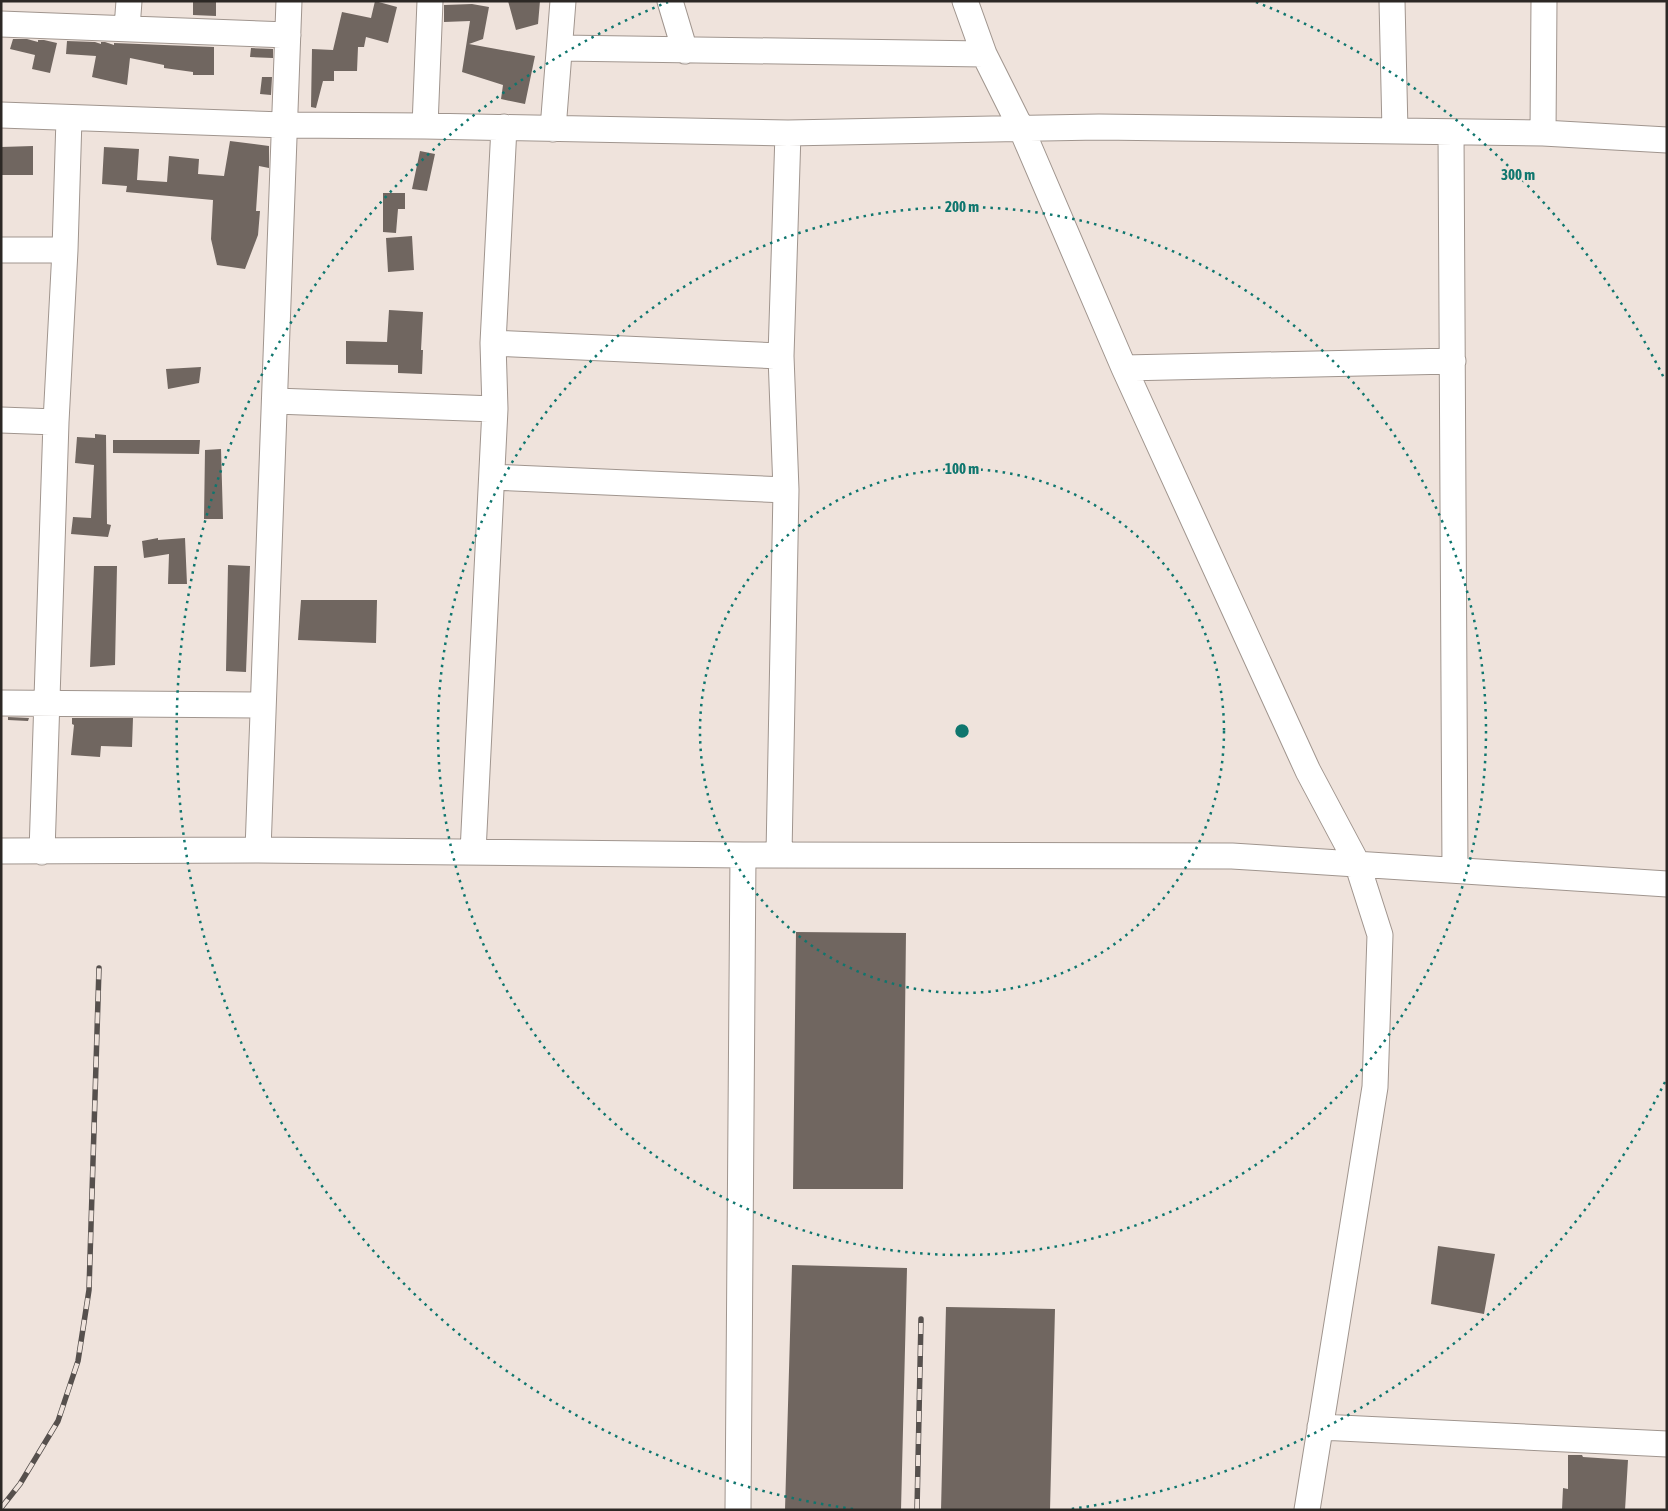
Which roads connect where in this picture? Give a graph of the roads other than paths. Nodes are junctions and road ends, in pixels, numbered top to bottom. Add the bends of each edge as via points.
1 (129, 1) edge
2 (289, 1) edge
3 (430, 1) edge
4 (563, 1) edge
5 (670, 1) edge
6 (965, 1) edge
7 (1392, 1) edge
8 (1544, 1) edge
9 (1, 24) edge
10 (127, 28) junction
11 (288, 35) junction
12 (561, 48) junction
13 (685, 51) junction
14 (984, 54) junction
15 (1, 115) edge
16 (69, 118) junction
17 (284, 125) junction
18 (425, 126) junction
19 (504, 127) junction
20 (553, 128) junction
21 (1021, 128) junction
22 (1395, 131) junction
23 (1451, 132) junction
24 (788, 133) junction
25 (1543, 133) junction
26 (1667, 140) edge
27 (1, 250) edge
28 (65, 250) junction
29 (493, 343) junction
30 (781, 356) junction
31 (1452, 361) junction
32 (1124, 368) junction
33 (275, 401) junction
34 (495, 410) junction
35 (1, 420) edge
36 (56, 422) junction
37 (492, 477) junction
38 (786, 490) junction
39 (1, 703) edge
40 (47, 704) junction
41 (263, 705) junction
42 (258, 850) junction
43 (1, 851) edge
44 (42, 852) junction
45 (473, 852) junction
46 (779, 854) junction
47 (743, 855) junction
48 (1357, 863) junction
49 (1455, 870) junction
50 (1667, 884) edge
51 (1320, 1427) junction
52 (1667, 1444) edge
53 (738, 1510) edge
54 (1307, 1510) edge

1 - 10 street
2 - 11 street
3 - 18 street
4 - 12 street
5 - 13 street
6 - 14 street
7 - 22 street
8 - 25 street
9 - 10 street
10 - 11 street
11 - 17 street
12 - 13 street
12 - 20 street
13 - 14 street
14 - 21 street
15 - 16 street
16 - 17 street
16 - 28 street
17 - 18 street
17 - 33 street
18 - 19 street
19 - 20 street
19 - 29 street
20 - 24 street
21 - 22 street
21 - 24 street
21 - 32 street
22 - 23 street
23 - 25 street
23 - 31 street
24 - 30 street
25 - 26 street
27 - 28 street
28 - 36 street
29 - 30 street
29 - 34 street
30 - 38 street
31 - 32 street
31 - 49 street
32 - 48 street via 1308,771
33 - 34 street
33 - 41 street
34 - 37 street
35 - 36 street
36 - 40 street
37 - 38 street
37 - 45 street
38 - 46 street
39 - 40 street
40 - 41 street
40 - 44 street
41 - 42 street
42 - 44 street
42 - 45 street
43 - 44 street
45 - 47 street
46 - 47 street
46 - 48 street via 1232,856
47 - 53 street
48 - 49 street
48 - 51 street via 1380,935 1375,1087
49 - 50 street
51 - 52 street
51 - 54 street

